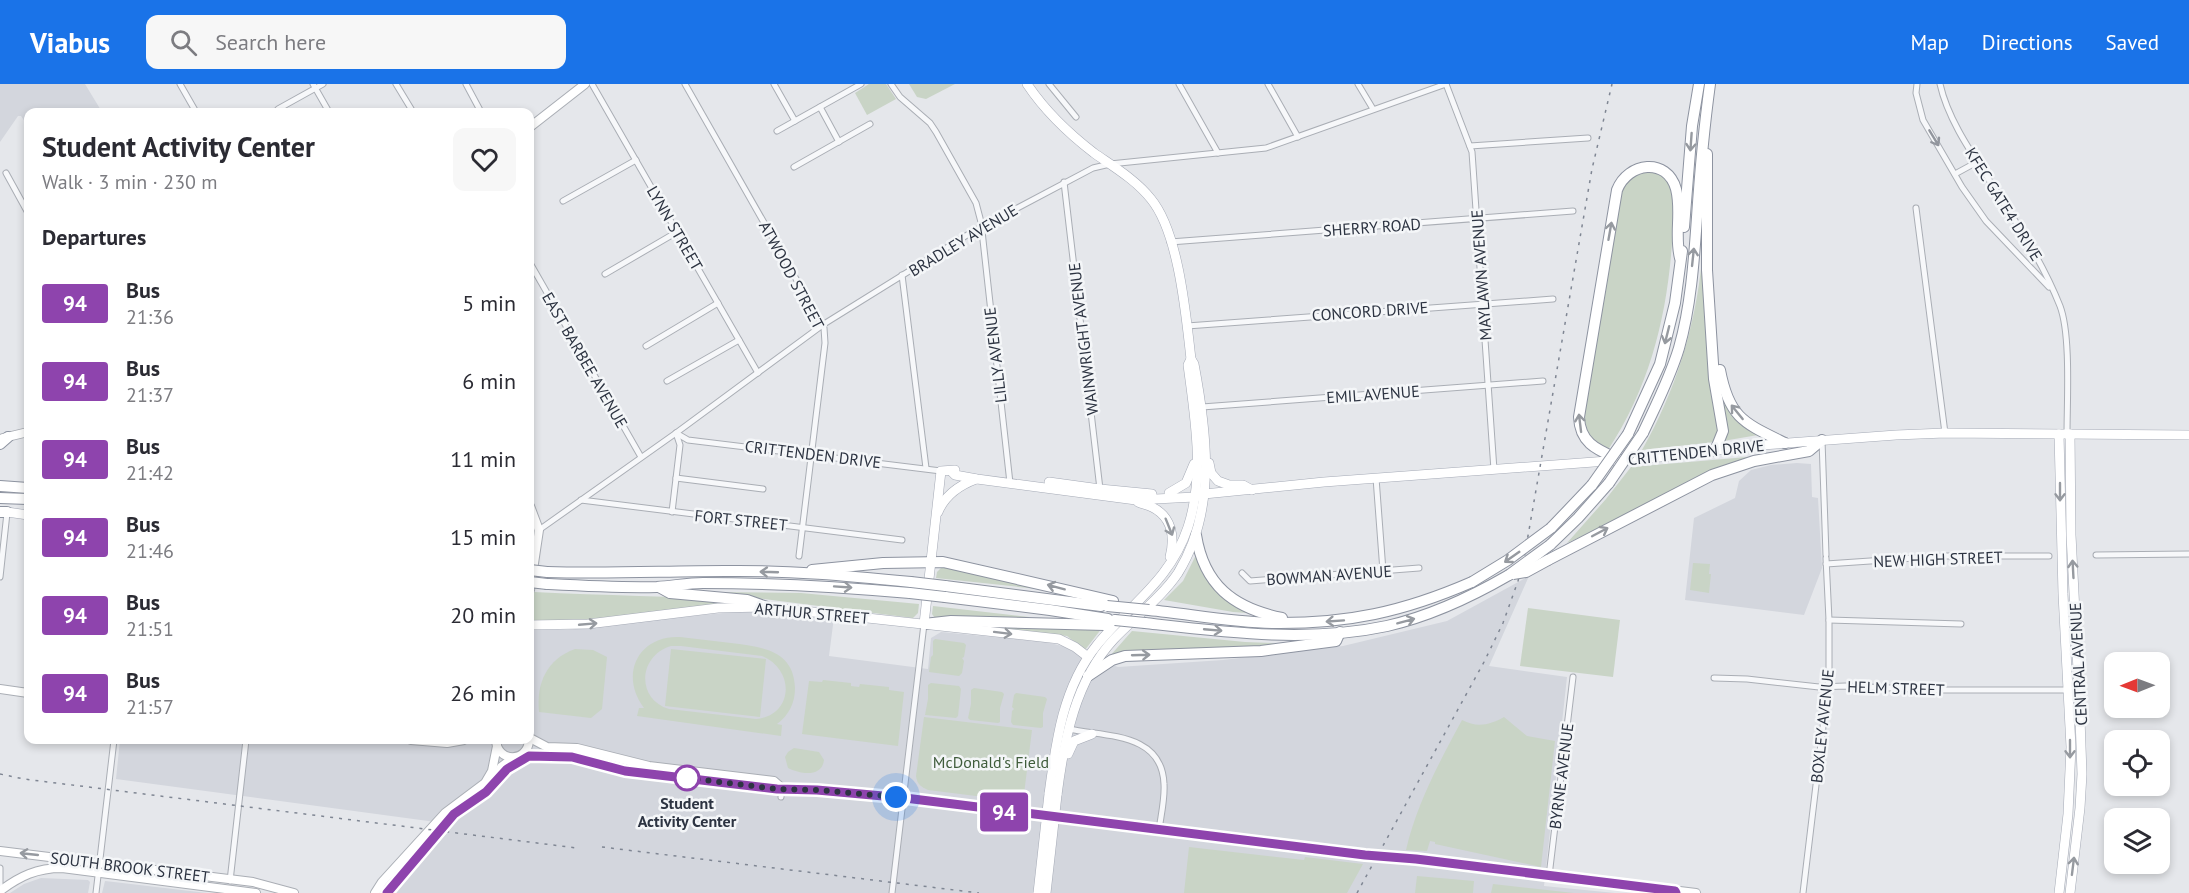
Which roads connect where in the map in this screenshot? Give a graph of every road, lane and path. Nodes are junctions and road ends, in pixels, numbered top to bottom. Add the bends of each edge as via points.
1 (180, 84) edge
2 (323, 84) edge
3 (396, 84) edge
4 (466, 84) edge
5 (585, 84) edge
6 (592, 84) edge
7 (685, 84) edge
8 (782, 84) edge
9 (861, 84) edge
10 (891, 84) edge
11 (1027, 84) edge
12 (1049, 84) edge
13 (1179, 84) edge
14 (1268, 84) edge
15 (1358, 84) edge
16 (1446, 84) edge
17 (1699, 84) edge
18 (1710, 84) edge
19 (1917, 84) edge
20 (1940, 84) edge
21 (775, 86) edge
22 (315, 87) edge
23 (820, 107) junction
24 (194, 108) edge
25 (280, 108) edge
26 (327, 108) edge
27 (410, 108) edge
28 (479, 108) edge
29 (1373, 110) junction
30 (1076, 117) dead end
31 (795, 121) junction
32 (534, 124) edge
33 (870, 124) dead end
34 (1704, 124) junction
35 (777, 130) dead end
36 (1298, 137) junction
37 (1588, 138) dead end
38 (839, 142) junction
39 (1470, 146) junction
40 (1218, 153) junction
41 (636, 160) junction
42 (1977, 162) junction
43 (1110, 164) junction
44 (794, 167) dead end
45 (6, 173) dead end
46 (1955, 174) junction
47 (1064, 182) junction
48 (563, 201) dead end
49 (24, 206) edge
50 (1916, 208) dead end
51 (1573, 211) dead end
52 (1477, 219) junction
53 (981, 227) junction
54 (677, 232) junction
55 (1170, 242) junction
56 (1680, 258) junction
57 (534, 270) edge
58 (605, 274) dead end
59 (903, 275) junction
60 (2050, 288) junction
61 (1553, 299) dead end
62 (1483, 302) junction
63 (718, 303) junction
64 (823, 326) junction
65 (1187, 326) junction
66 (1711, 326) junction
67 (739, 340) junction
68 (646, 346) dead end
69 (1191, 359) junction
70 (758, 373) junction
71 (667, 381) dead end
72 (1543, 381) dead end
73 (1489, 386) junction
74 (1202, 407) junction
75 (24, 433) edge
76 (676, 433) junction
77 (1945, 433) junction
78 (2065, 434) junction
79 (2189, 435) edge
80 (3, 440) edge
81 (1822, 440) junction
82 (1785, 443) junction
83 (1714, 451) junction
84 (812, 454) junction
85 (1201, 455) junction
86 (641, 457) junction
87 (1620, 460) junction
88 (926, 468) junction
89 (1494, 470) junction
90 (942, 471) junction
91 (952, 472) junction
92 (676, 478) junction
93 (1376, 478) junction
94 (977, 479) junction
95 (1009, 480) junction
96 (0, 486) edge
97 (24, 488) edge
98 (763, 489) dead end
99 (1252, 490) junction
100 (1100, 493) junction
101 (1169, 493) junction
102 (1198, 494) junction
103 (0, 498) edge
104 (24, 499) edge
105 (581, 500) junction
106 (1136, 500) junction
107 (4, 512) edge
108 (672, 512) junction
109 (24, 514) edge
110 (937, 514) junction
111 (534, 518) edge
112 (803, 527) junction
113 (538, 530) junction
114 (1196, 535) junction
115 (902, 540) dead end
116 (2189, 554) edge
117 (2096, 555) dead end
118 (800, 556) dead end
119 (2049, 556) dead end
120 (1826, 559) junction
121 (534, 560) edge
122 (932, 561) junction
123 (1419, 568) dead end
124 (1167, 569) junction
125 (534, 570) edge
126 (1383, 571) junction
127 (798, 573) junction
128 (1242, 573) dead end
129 (1509, 575) junction
130 (0, 577) edge
131 (534, 582) edge
132 (658, 587) junction
133 (911, 588) junction
134 (945, 592) junction
135 (1110, 604) junction
136 (767, 607) junction
137 (1829, 620) junction
138 (1092, 621) junction
139 (1309, 622) junction
140 (924, 624) junction
141 (1961, 624) dead end
142 (534, 625) edge
143 (1341, 632) junction
144 (1088, 657) junction
145 (1085, 673) junction
146 (1573, 677) dead end
147 (1714, 678) dead end
148 (1827, 687) junction
149 (0, 689) edge
150 (2079, 690) junction
151 (2069, 691) junction
152 (24, 692) edge
153 (1069, 729) junction
154 (1092, 734) junction
155 (534, 741) edge
156 (114, 744) edge
157 (246, 744) edge
158 (497, 744) edge
159 (497, 744) edge
160 (528, 744) edge
161 (521, 756) junction
162 (1059, 778) junction
163 (490, 787) junction
164 (781, 793) junction
165 (1053, 795) junction
166 (905, 798) junction
167 (1047, 817) junction
168 (1159, 830) junction
169 (0, 851) edge
170 (99, 863) junction
171 (0, 868) edge
172 (98, 873) junction
173 (1549, 876) junction
174 (230, 879) junction
175 (0, 886) edge
176 (229, 889) junction
177 (0, 891) edge
178 (96, 893) edge
179 (256, 893) edge
180 (294, 893) edge
181 (375, 893) edge
182 (387, 893) edge
183 (892, 893) edge
184 (1038, 893) edge
185 (1046, 893) edge
186 (1696, 893) edge
187 (1803, 893) edge
188 (2059, 893) edge
189 (2070, 893) edge

1 - 24 street
2 - 22 street
3 - 27 street
4 - 28 street
5 - 32 street
6 - 41 street, LYNN STREET
7 - 64 street, ATWOOD STREET
8 - 21 street
9 - 23 street
10 - 53 street, LILLY AVENUE via 936,132 976,203
11 - 43 main road via 1063,127
12 - 30 street
13 - 40 street
14 - 36 street
15 - 29 street
16 - 29 street, BRADLEY AVENUE
16 - 39 street, MAYLAWN AVENUE
17 -> 56 highway
18 - 34 highway
19 -> 46 street via 1923,120
20 - 42 street, KFEC GATE4 DRIVE
21 - 31 street
22 - 25 street
22 - 26 street
23 - 31 street
23 - 38 street
29 - 36 street, BRADLEY AVENUE
31 - 35 street
33 - 38 street
34 - 66 highway
129 -> 34 highway, bridge via 1550,545 1609,483 1643,433 1663,391 1688,306
36 - 40 street, BRADLEY AVENUE via 1266,148
37 - 39 street
38 - 44 street
39 - 52 street, MAYLAWN AVENUE
40 - 43 street, BRADLEY AVENUE
41 - 48 street
41 - 54 street, LYNN STREET
42 - 46 street
42 - 60 street, KFEC GATE4 DRIVE via 2039,260
43 - 47 street, BRADLEY AVENUE
43 - 55 main road via 1152,200
45 - 49 street
46 - 60 street via 1986,221
47 - 53 street, BRADLEY AVENUE
47 - 100 street, WAINWRIGHT AVENUE
50 - 77 street
51 - 52 street, SHERRY ROAD
52 - 55 street, SHERRY ROAD
52 - 62 street, MAYLAWN AVENUE
53 - 59 street, BRADLEY AVENUE
53 - 95 street, LILLY AVENUE
54 - 58 street
54 - 63 street, LYNN STREET
55 - 65 main road
87 -> 56 highway via 1591,446 1581,433 1579,417 1617,190 1634,170 1659,169 1673,182 1678,197
56 -> 139 highway, bridge via 1675,303 1660,364 1628,434 1592,485 1551,528 1472,582 1438,597 1379,615
57 - 86 street, EAST BARBEE AVENUE
59 - 64 street, BRADLEY AVENUE
59 - 88 street
60 - 78 street, KFEC GATE4 DRIVE via 2063,318
61 - 62 street, CONCORD DRIVE
62 - 65 street, CONCORD DRIVE
62 - 73 street, MAYLAWN AVENUE
63 - 67 street, LYNN STREET
63 - 68 street
64 - 70 street, BRADLEY AVENUE
64 - 84 street, ATWOOD STREET via 825,343
65 - 69 main road
82 -> 66 highway via 1748,424 1733,409 1724,390
66 - 83 highway via 1714,379 1723,431
67 - 70 street, LYNN STREET
67 - 71 street
69 - 74 main road
69 - 85 main road via 1188,365
70 - 76 street, BRADLEY AVENUE
72 - 73 street, EMIL AVENUE
73 - 74 street, EMIL AVENUE
73 - 89 street, MAYLAWN AVENUE
74 - 85 main road
75 - 80 street
76 - 84 street, CRITTENDEN DRIVE via 688,440
76 - 86 street, BRADLEY AVENUE
76 - 92 street via 680,445
77 - 78 main road, CRITTENDEN DRIVE
77 - 81 main road, CRITTENDEN DRIVE
78 - 79 main road, CRITTENDEN DRIVE
150 -> 78 main road, CENTRAL AVENUE
78 -> 151 main road, CENTRAL AVENUE via 2063,594
81 - 82 main road, CRITTENDEN DRIVE
81 - 120 street, BOXLEY AVENUE
129 -> 81 highway, bridge via 1526,572 1712,475 1754,460 1809,451
82 - 83 main road, CRITTENDEN DRIVE
83 - 87 main road, CRITTENDEN DRIVE
84 - 88 street, CRITTENDEN DRIVE
84 - 112 street, ATWOOD STREET
85 - 99 main road via 1218,481
85 - 101 main road via 1187,481
85 - 102 main road
86 - 105 street, BRADLEY AVENUE
87 - 89 main road, CRITTENDEN DRIVE
88 - 90 street, CRITTENDEN DRIVE
89 - 93 main road, CRITTENDEN DRIVE
90 - 91 main road, CRITTENDEN DRIVE
90 - 110 main road
91 - 94 main road, CRITTENDEN DRIVE
91 - 95 main road, CRITTENDEN DRIVE
92 - 98 street
92 - 108 street
93 - 99 main road, CRITTENDEN DRIVE
93 - 126 street
94 - 95 main road, CRITTENDEN DRIVE
94 - 110 main road via 956,489
95 - 100 main road, CRITTENDEN DRIVE
96 - 97 highway
99 - 102 main road, CRITTENDEN DRIVE
100 - 101 main road, CRITTENDEN DRIVE
100 - 106 main road, CRITTENDEN DRIVE
101 - 102 main road, CRITTENDEN DRIVE
102 - 106 main road, CRITTENDEN DRIVE
102 - 114 main road via 1203,509
102 - 124 main road via 1187,530
103 - 104 highway
105 - 108 street, FORT STREET
105 - 113 street, BRADLEY AVENUE
106 -> 124 main road via 1161,513 1169,524 1173,545
107 - 109 main road
107 - 130 street
108 - 112 street, FORT STREET
110 - 122 main road
111 - 113 street
112 - 115 street, FORT STREET
112 - 118 street, ATWOOD STREET
113 - 121 street
114 - 139 highway via 1204,568 1226,594 1260,613
114 - 145 main road via 1176,576
116 - 117 street
119 - 120 street, NEW HIGH STREET
120 - 137 street, BOXLEY AVENUE
122 - 127 highway
135 -> 122 highway via 1051,585
122 - 140 main road
123 - 126 street, BOWMAN AVENUE
124 - 144 main road
127 -> 125 highway, bridge
126 - 128 street, BOWMAN AVENUE via 1250,581
127 - 133 highway
143 -> 129 highway via 1412,619 1468,598
131 - 132 highway, bridge
132 -> 133 highway via 747,583
132 - 136 highway via 670,593 747,600
133 - 134 highway, bridge
134 - 135 highway
134 - 138 highway
135 - 139 highway, bridge via 1253,622
136 - 140 main road, ARTHUR STREET
142 -> 136 main road, ARTHUR STREET via 588,624 718,608
137 - 141 street
137 - 148 street, BOXLEY AVENUE
138 - 140 highway
138 -> 143 highway, bridge via 1104,625 1115,620 1266,634
140 -> 144 main road, ARTHUR STREET via 1059,639
140 - 166 street
145 -> 143 highway via 1125,657 1297,647 1336,641
144 - 145 main road
145 - 153 main road
145 - 165 main road via 1065,705 1055,750
146 - 173 street, BYRNE AVENUE
147 - 148 street, HELM STREET
148 - 151 street, HELM STREET
148 - 187 street, BOXLEY AVENUE
149 - 152 street
150 - 151 street, HELM STREET
189 -> 150 main road, CENTRAL AVENUE via 2082,774
151 -> 188 main road, CENTRAL AVENUE via 2070,780
153 - 154 street
153 - 162 main road
154 - 162 main road via 1072,743
154 - 168 street via 1133,740 1155,758 1164,785
155 - 164 street via 649,766 774,781
156 - 170 street
157 - 174 street
158 - 161 street via 502,754
159 - 181 street via 492,771 485,783 446,813
160 - 161 street
161 - 163 street
161 - 163 street via 501,767
161 - 164 street via 572,757 625,771 777,789
162 - 165 main road
163 - 182 street via 449,819
164 - 166 street
165 - 184 main road, bridge
165 - 185 main road, bridge
166 - 167 street
166 - 183 street
167 - 168 street
167 - 184 street
168 - 173 street
170 -> 169 street, SOUTH BROOK STREET
170 - 172 street
170 - 174 street, SOUTH BROOK STREET
171 - 175 street
172 - 176 street, SOUTH BROOK STREET
172 - 177 street, SOUTH BROOK STREET via 44,869 22,876
172 - 178 street
173 - 186 street
174 - 176 street
174 - 180 street, SOUTH BROOK STREET
176 - 179 street, SOUTH BROOK STREET

